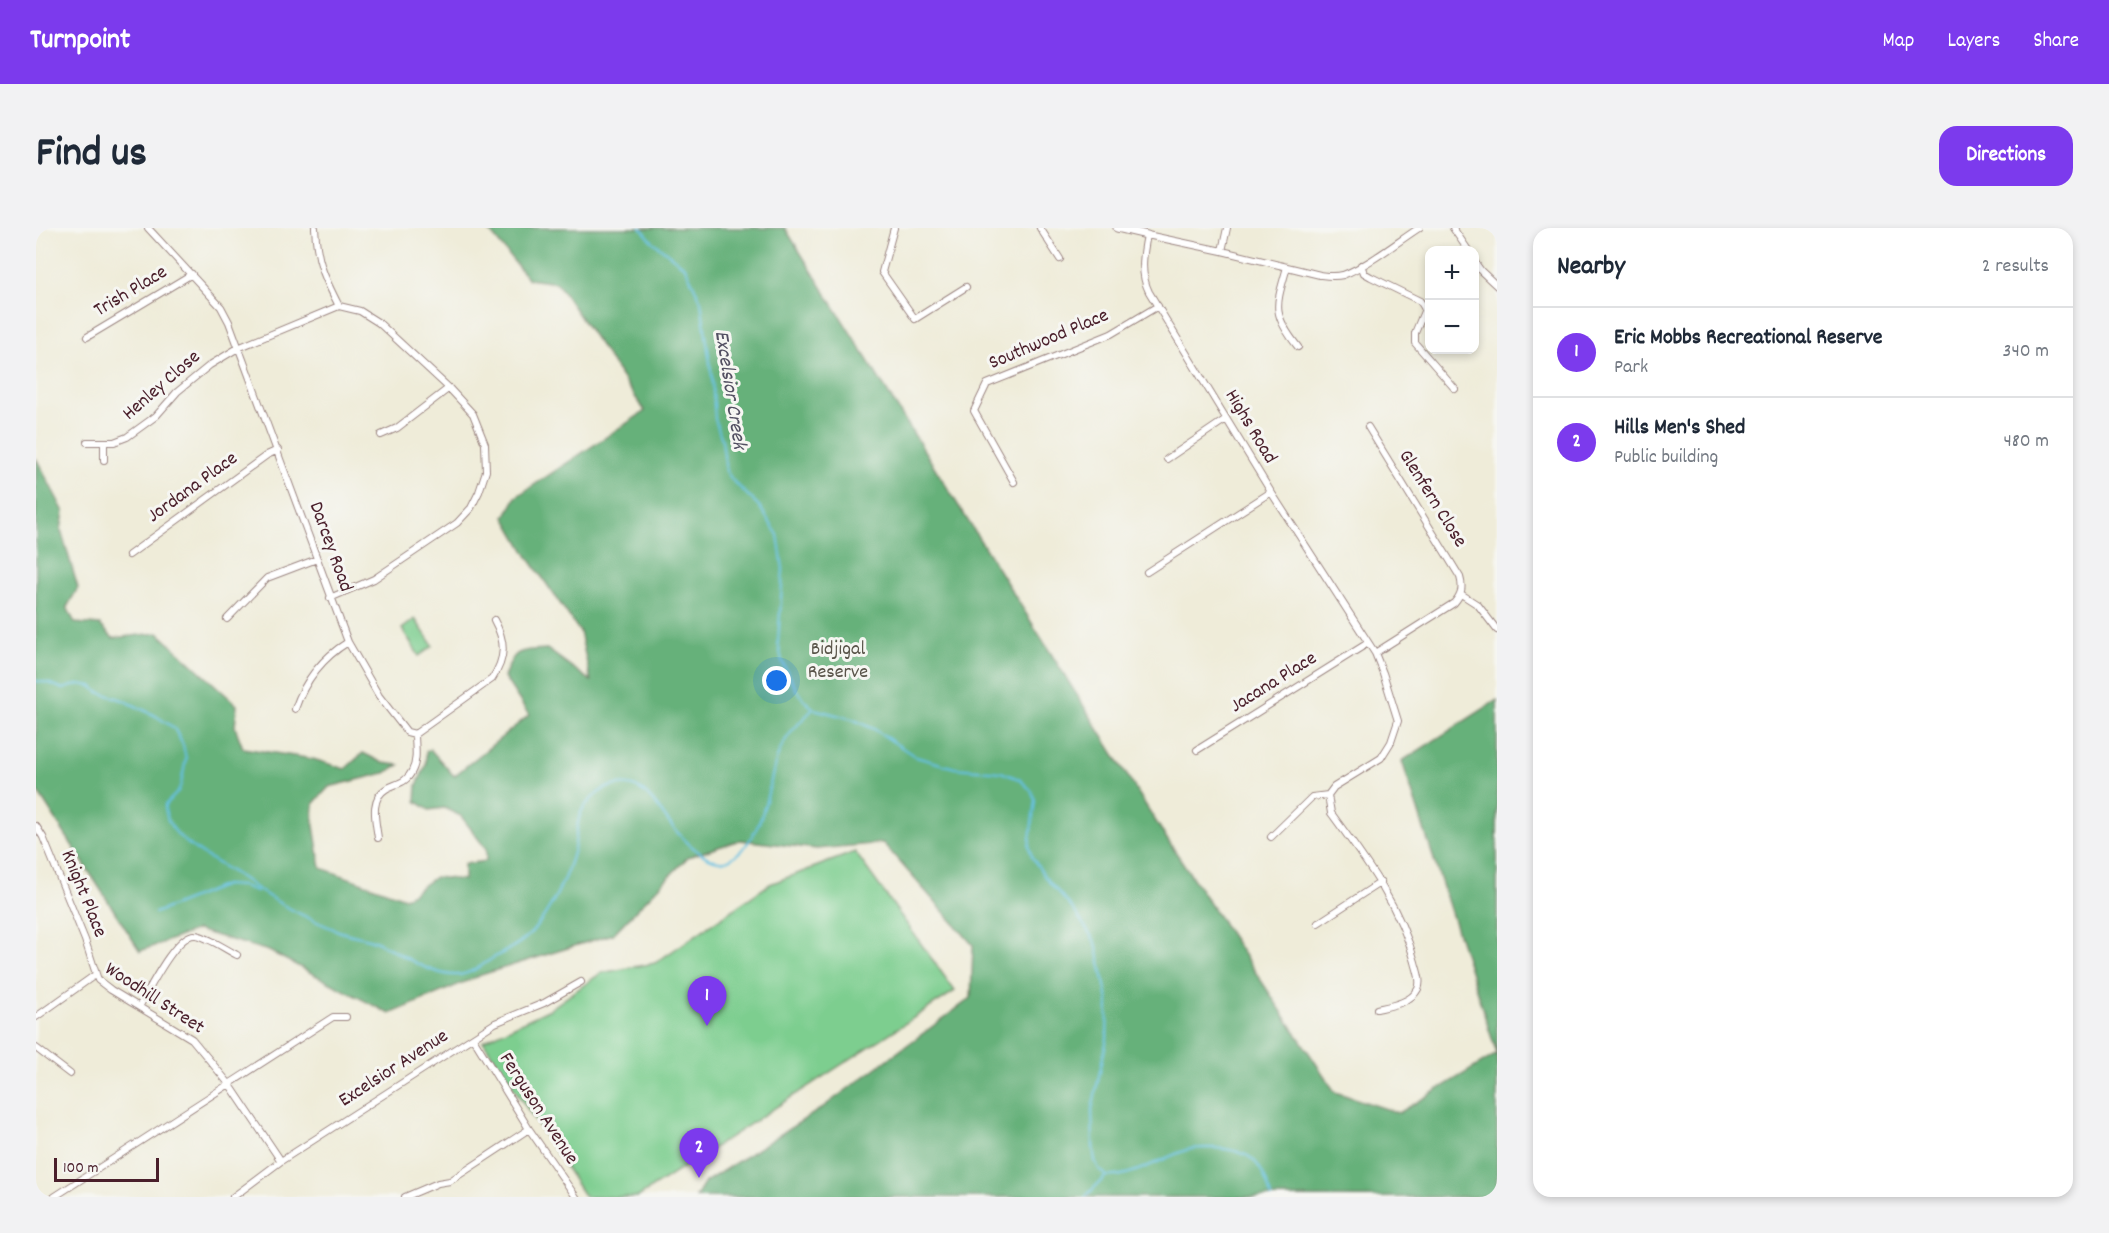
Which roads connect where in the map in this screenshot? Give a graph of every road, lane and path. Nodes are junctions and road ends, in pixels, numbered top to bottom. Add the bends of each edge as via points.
1 (148, 228) edge
2 (315, 228) edge
3 (894, 228) edge
4 (1040, 228) edge
5 (1117, 228) edge
6 (1227, 228) edge
7 (1419, 228) edge
8 (1453, 228) edge
9 (1147, 235) junction
10 (1465, 246) edge
11 (1222, 251) junction
12 (1060, 259) dead end
13 (1361, 266) junction
14 (1287, 267) junction
15 (1479, 268) edge
16 (192, 274) junction
17 (1497, 286) edge
18 (966, 287) dead end
19 (339, 306) junction
20 (1158, 306) junction
21 (87, 337) dead end
22 (1298, 347) dead end
23 (238, 348) junction
24 (449, 388) junction
25 (1455, 389) dead end
26 (1226, 418) junction
27 (1368, 427) dead end
28 (381, 435) dead end
29 (87, 442) dead end
30 (104, 442) junction
31 (278, 450) junction
32 (1167, 459) dead end
33 (104, 460) dead end
34 (1014, 482) dead end
35 (1270, 492) junction
36 (129, 555) dead end
37 (316, 559) junction
38 (1147, 572) dead end
39 (1461, 594) junction
40 (330, 598) junction
41 (227, 619) dead end
42 (494, 620) dead end
43 (1497, 630) edge
44 (348, 642) junction
45 (1368, 643) junction
46 (1375, 653) junction
47 (295, 709) dead end
48 (415, 734) junction
49 (1197, 750) dead end
50 (1328, 795) junction
51 (36, 826) edge
52 (378, 837) dead end
53 (1271, 837) dead end
54 (1381, 882) junction
55 (1318, 923) dead end
56 (237, 955) dead end
57 (94, 975) junction
58 (580, 982) dead end
59 (139, 1007) junction
60 (1377, 1009) dead end
61 (36, 1017) edge
62 (346, 1017) dead end
63 (473, 1038) junction
64 (36, 1048) edge
65 (70, 1074) dead end
66 (230, 1085) junction
67 (529, 1129) junction
68 (281, 1161) junction
69 (54, 1197) edge
70 (233, 1197) edge
71 (405, 1197) edge
72 (576, 1197) edge

1 - 16 street, Darcey Road
2 - 19 street via 317,254
3 - 18 street via 882,272 915,319
4 - 12 street
5 - 9 street
6 - 11 street
7 - 13 street
8 - 10 street
9 - 11 street
9 - 20 street, Highs Road via 1143,275
11 - 14 street
13 - 14 street via 1335,276
13 - 25 street via 1371,278 1423,304 1415,343
14 - 22 street via 1278,315
15 - 17 street
16 - 21 street, Trish Place
16 - 23 street, Darcey Road via 221,307
19 - 23 street, Henley Close
19 - 24 street via 380,323
20 - 26 street, Highs Road
20 - 34 street, Southwood Place via 1111,334 987,384 974,411
23 - 30 street, Henley Close via 210,365 132,434 119,441
23 - 31 street, Darcey Road
24 - 28 street via 397,428
24 - 40 street via 473,414 485,444 486,471 471,508 457,523 374,579
26 - 32 street
26 - 35 street, Highs Road
27 - 39 street, Glenfern Close via 1460,577
29 - 30 street, Henley Close
30 - 33 street
31 - 36 street, Jordana Place
31 - 37 street, Darcey Road
35 - 38 street
35 - 45 street, Highs Road
37 - 40 street, Darcey Road
37 - 41 street via 267,578
39 - 43 street via 1478,605
39 - 46 street via 1454,603
40 - 44 street, Darcey Road
42 - 48 street via 504,649 492,679
44 - 47 street via 331,653 312,674
44 - 48 street, Darcey Road via 402,728
45 - 46 street, Highs Road
45 - 49 street, Jacana Place
46 - 50 street, Highs Road via 1398,721 1381,758 1334,787
48 - 52 street via 412,771 405,781 386,789 375,806
50 - 53 street, Highs Road via 1312,797
50 - 54 street via 1331,813
51 - 57 street, Knight Place via 85,940
54 - 55 street
54 - 60 street via 1405,932 1420,980 1418,989 1407,1000
56 - 59 street via 195,935 187,937 173,951
57 - 59 street, Woodhill Street via 102,985
57 - 61 street, Woodhill Street
58 - 63 street, Excelsior Avenue via 544,1003 495,1023
59 - 66 street, Woodhill Street via 192,1039
62 - 66 street via 333,1017
63 - 67 street, Ferguson Avenue
63 - 68 street, Excelsior Avenue
64 - 65 street
66 - 68 street, Woodhill Street
66 - 69 street
67 - 71 street via 450,1181
67 - 72 street, Ferguson Avenue
68 - 70 street, Excelsior Avenue

